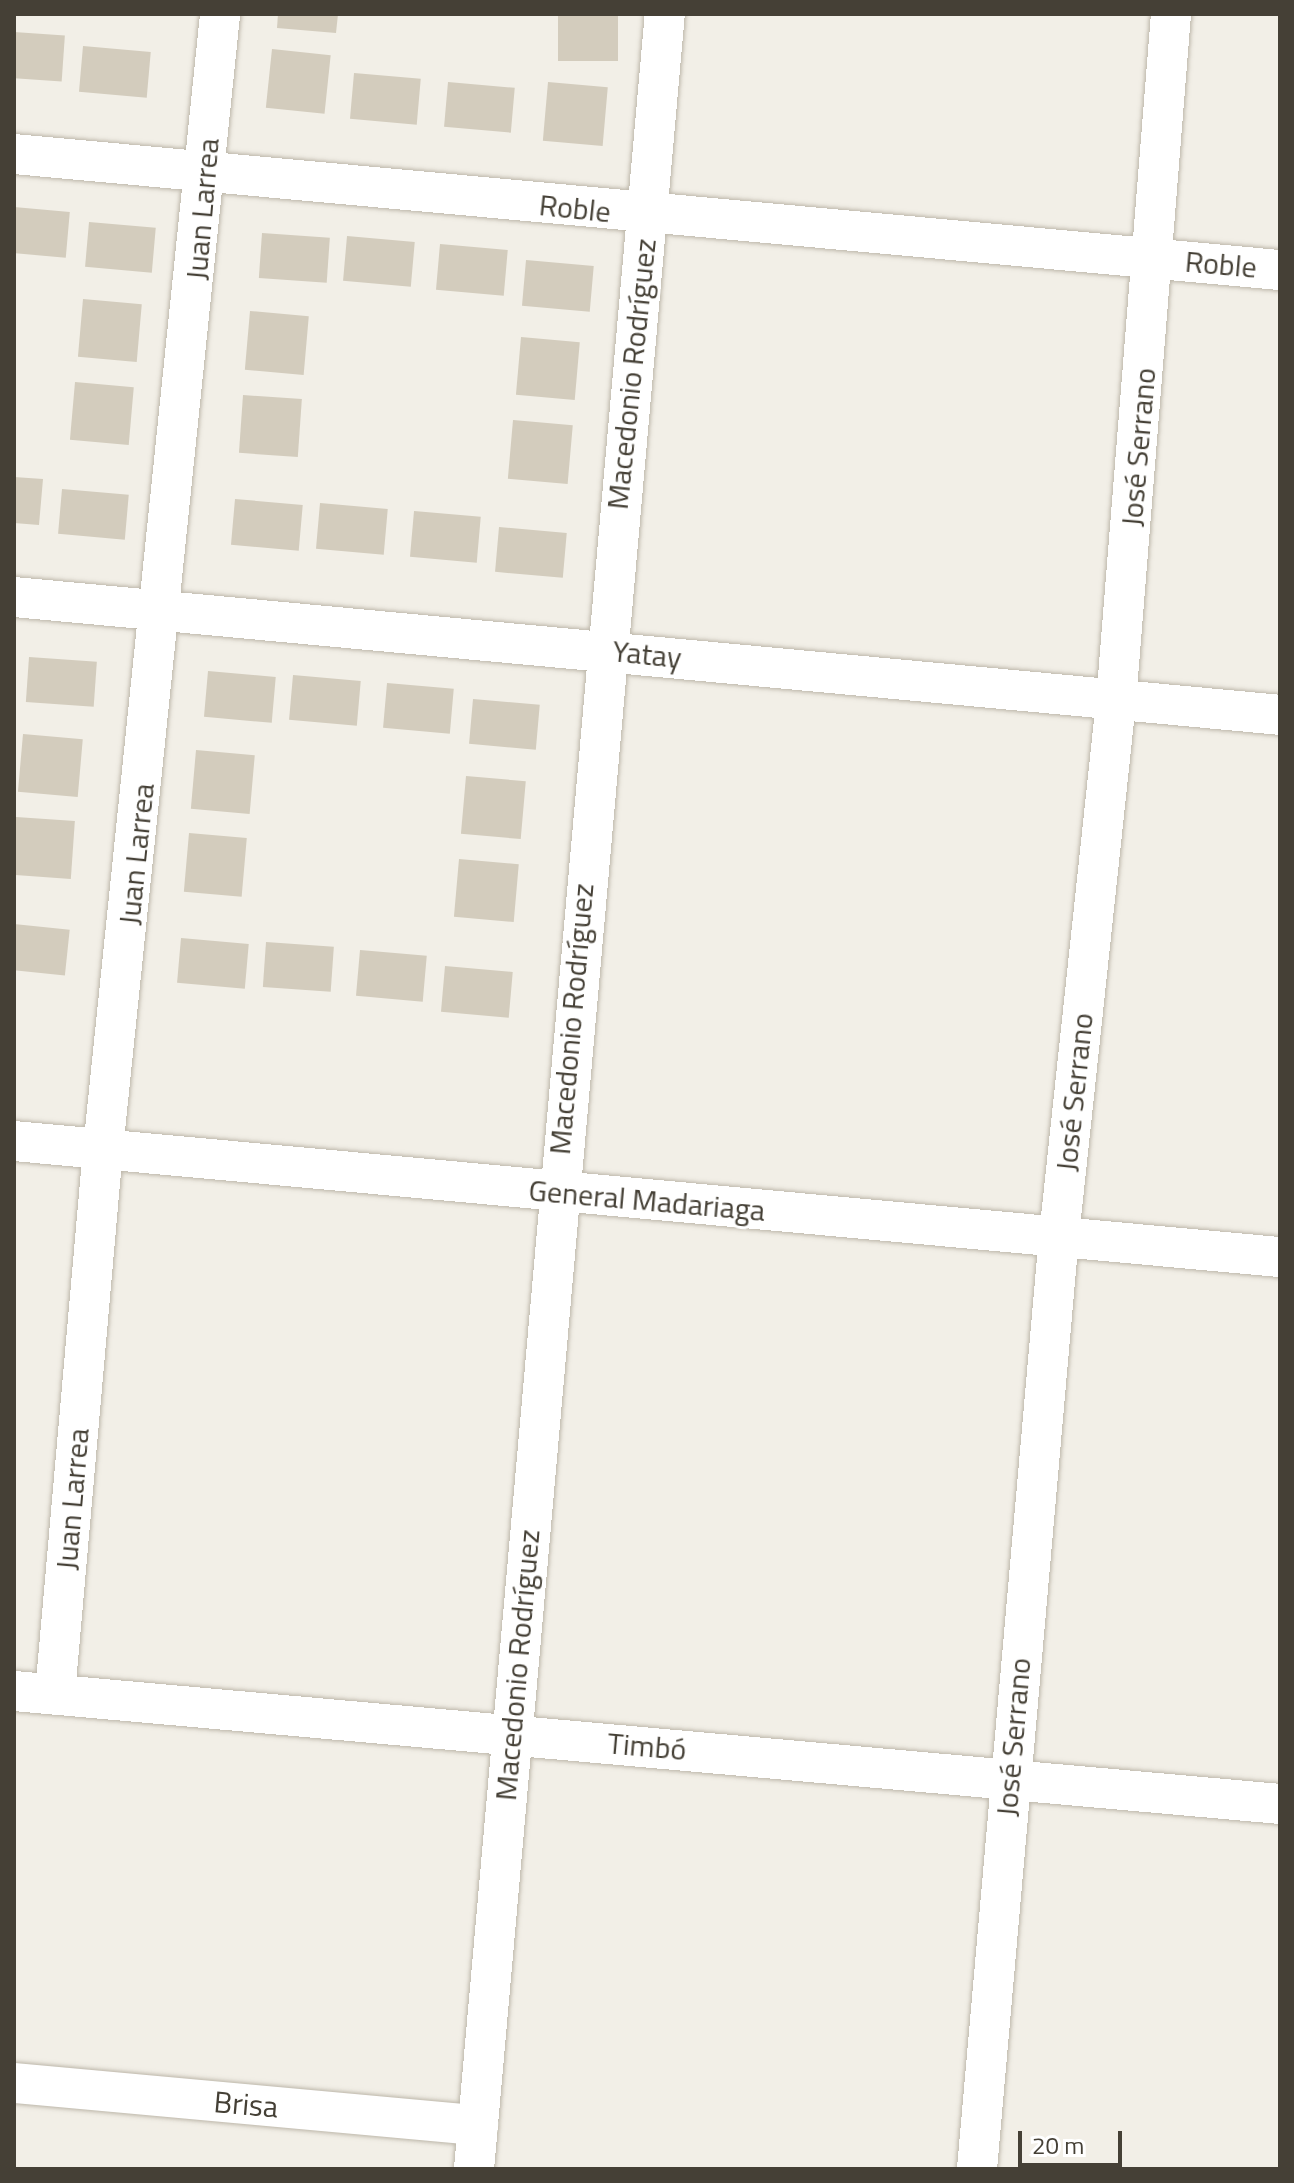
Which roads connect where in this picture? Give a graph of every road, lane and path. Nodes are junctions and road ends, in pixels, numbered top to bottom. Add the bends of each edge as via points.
1 (220, 14) edge
2 (665, 14) edge
3 (1171, 14) edge
4 (14, 154) edge
5 (206, 170) junction
6 (647, 215) junction
7 (1153, 258) junction
8 (1280, 270) edge
9 (14, 597) edge
10 (164, 613) junction
11 (604, 650) junction
12 (1116, 702) junction
13 (1280, 715) edge
14 (14, 1141) edge
15 (103, 1149) junction
16 (555, 1192) junction
17 (1059, 1236) junction
18 (1280, 1257) edge
19 (14, 1691) edge
20 (55, 1694) junction
21 (512, 1734) junction
22 (1009, 1779) junction
23 (1280, 1804) edge
24 (14, 2083) edge
25 (478, 2125) junction
26 (474, 2169) edge
27 (977, 2169) edge

1 - 5 street, Juan Larrea
2 - 6 street, Macedonio Rodríguez
3 - 7 street, José Serrano
4 - 5 street, Roble
5 - 6 street, Roble
5 - 10 street, Juan Larrea
6 - 7 street, Roble
6 - 11 street, Macedonio Rodríguez
7 - 8 street, Roble
7 - 12 street, José Serrano
9 - 10 street, Yatay
10 - 11 street, Yatay
10 - 15 street, Juan Larrea
11 - 12 street, Yatay
11 - 16 street, Macedonio Rodríguez
12 - 13 street, Yatay
12 - 17 street, José Serrano
14 - 15 street, General Madariaga
15 - 16 street, General Madariaga
15 - 20 street, Juan Larrea
16 - 17 street, General Madariaga
16 - 21 street, Macedonio Rodríguez
17 - 18 street, General Madariaga
17 - 22 street, José Serrano
19 - 20 street, Timbó
20 - 21 street, Timbó
21 - 22 street, Timbó
21 - 25 street, Macedonio Rodríguez
22 - 23 street, Timbó
22 - 27 street, José Serrano
24 - 25 street, Brisa
25 - 26 street, Macedonio Rodríguez

